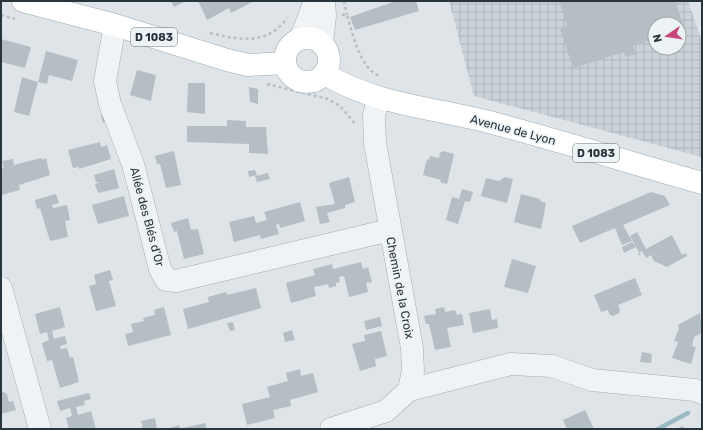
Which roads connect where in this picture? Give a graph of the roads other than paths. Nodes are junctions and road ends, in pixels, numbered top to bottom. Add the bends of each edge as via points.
1 (23, 1) edge
2 (316, 1) edge
3 (324, 1) edge
4 (115, 25) junction
5 (301, 38) junction
6 (322, 43) junction
7 (285, 63) junction
8 (325, 74) junction
9 (378, 98) junction
10 (702, 183) edge
11 (390, 230) junction
12 (1, 288) edge
13 (409, 390) junction
14 (702, 393) edge
15 (40, 429) edge
16 (331, 429) edge

1 - 4 main road, D 1083
2 - 5 street
3 - 6 street
4 - 7 main road, D 1083 via 248,65
4 - 11 street, Allée des Blés d'Or via 105,81 110,104 134,164 160,269 166,280 176,281
5 - 6 main road via 309,37
5 - 7 main road via 288,48
6 - 8 main road via 329,54
7 - 8 main road via 290,74 302,82 316,80
8 - 9 main road, Avenue de Lyon / D 1083
9 - 10 main road, Avenue de Lyon / D 1083 via 489,122
9 - 11 street, Chemin de la Croix via 374,116 375,143
11 - 13 street, Chemin de la Croix via 412,348 413,371
12 - 15 street
13 - 14 street via 510,364 552,366 592,380 695,390
13 - 16 street via 386,411

